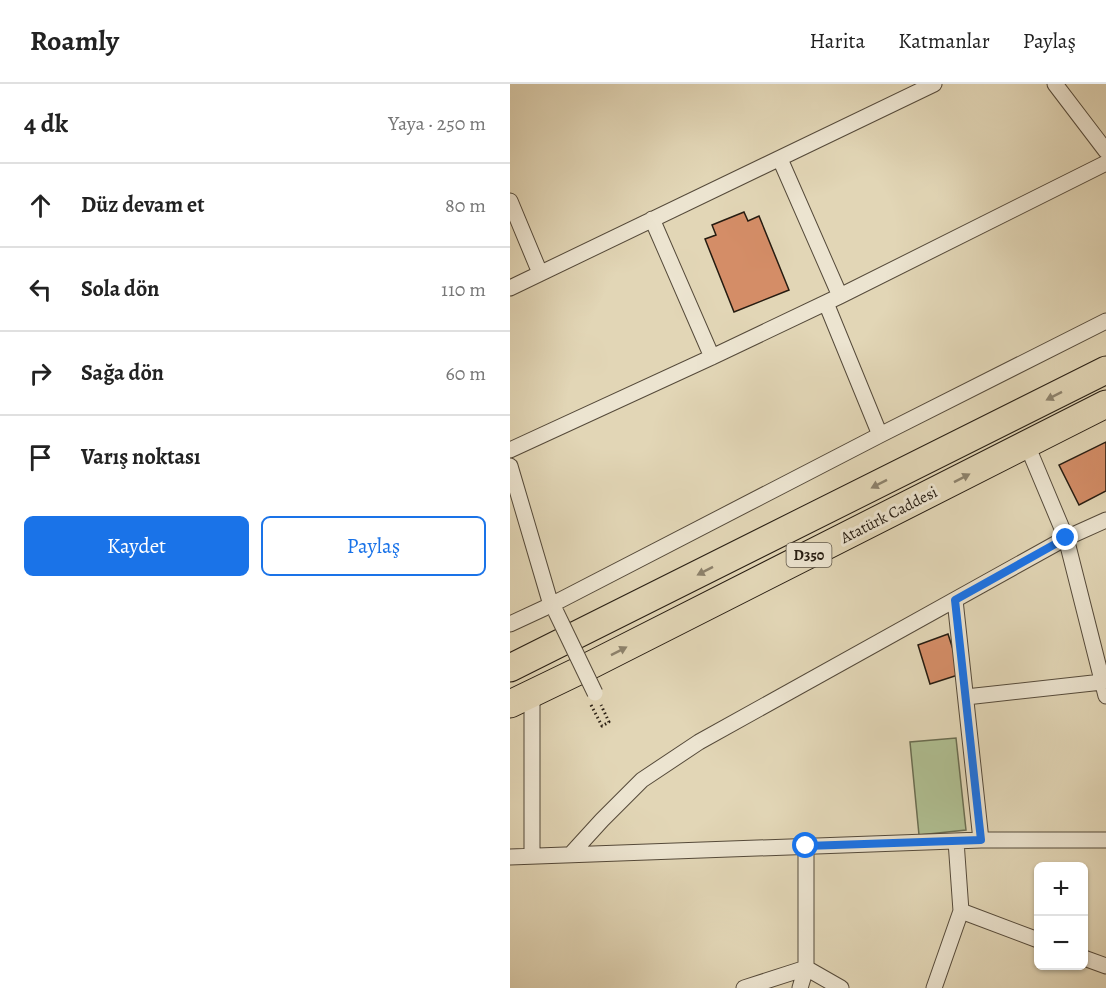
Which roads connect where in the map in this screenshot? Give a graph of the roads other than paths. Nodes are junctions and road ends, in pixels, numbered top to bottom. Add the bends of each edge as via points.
1 (934, 84) edge
2 (1054, 84) edge
3 (1106, 152) edge
4 (780, 159) junction
5 (1106, 163) edge
6 (510, 201) edge
7 (652, 219) junction
8 (540, 273) junction
9 (510, 288) edge
10 (833, 300) junction
11 (1106, 321) edge
12 (712, 357) junction
13 (1106, 370) edge
14 (1106, 404) edge
15 (880, 435) junction
16 (1027, 445) junction
17 (510, 450) edge
18 (510, 466) edge
19 (1106, 520) edge
20 (1066, 538) junction
21 (955, 600) junction
22 (554, 609) junction
23 (510, 624) edge
24 (510, 668) edge
25 (1104, 689) edge
26 (966, 697) junction
27 (593, 698) road end
28 (521, 699) edge
29 (981, 840) junction
30 (1106, 840) edge
31 (956, 841) junction
32 (806, 846) junction
33 (571, 854) junction
34 (532, 856) junction
35 (510, 857) edge
36 (962, 911) junction
37 (1034, 938) edge
38 (1088, 960) edge
39 (1106, 966) edge
40 (806, 968) junction
41 (744, 988) edge
42 (800, 988) edge
43 (841, 988) edge
44 (934, 988) edge

1 - 4 street
2 - 3 street
4 - 7 street
4 - 10 street
5 - 10 street
6 - 8 street
7 - 8 street
7 - 12 street
8 - 9 street
10 - 12 street
10 - 15 street
11 - 15 street
12 - 17 street
13 -> 24 highway, Atatürk Caddesi / D350
14 - 16 highway, Atatürk Caddesi / D350
15 - 22 street
16 - 20 street
28 -> 16 highway, Atatürk Caddesi / D350
18 - 22 street
19 - 20 street
20 - 21 street
20 - 25 street
21 - 26 street
21 - 33 street via 689,748 642,780
22 - 23 street
22 - 27 street, bridge
25 - 26 street
26 - 29 street
28 - 34 street
29 - 30 street
29 - 31 street
31 - 32 street
31 - 36 street
32 - 33 street
32 - 40 street
33 - 34 street
34 - 35 street
36 - 37 street
36 - 44 street
38 - 39 street
40 - 41 street
40 - 42 street
40 - 43 street

